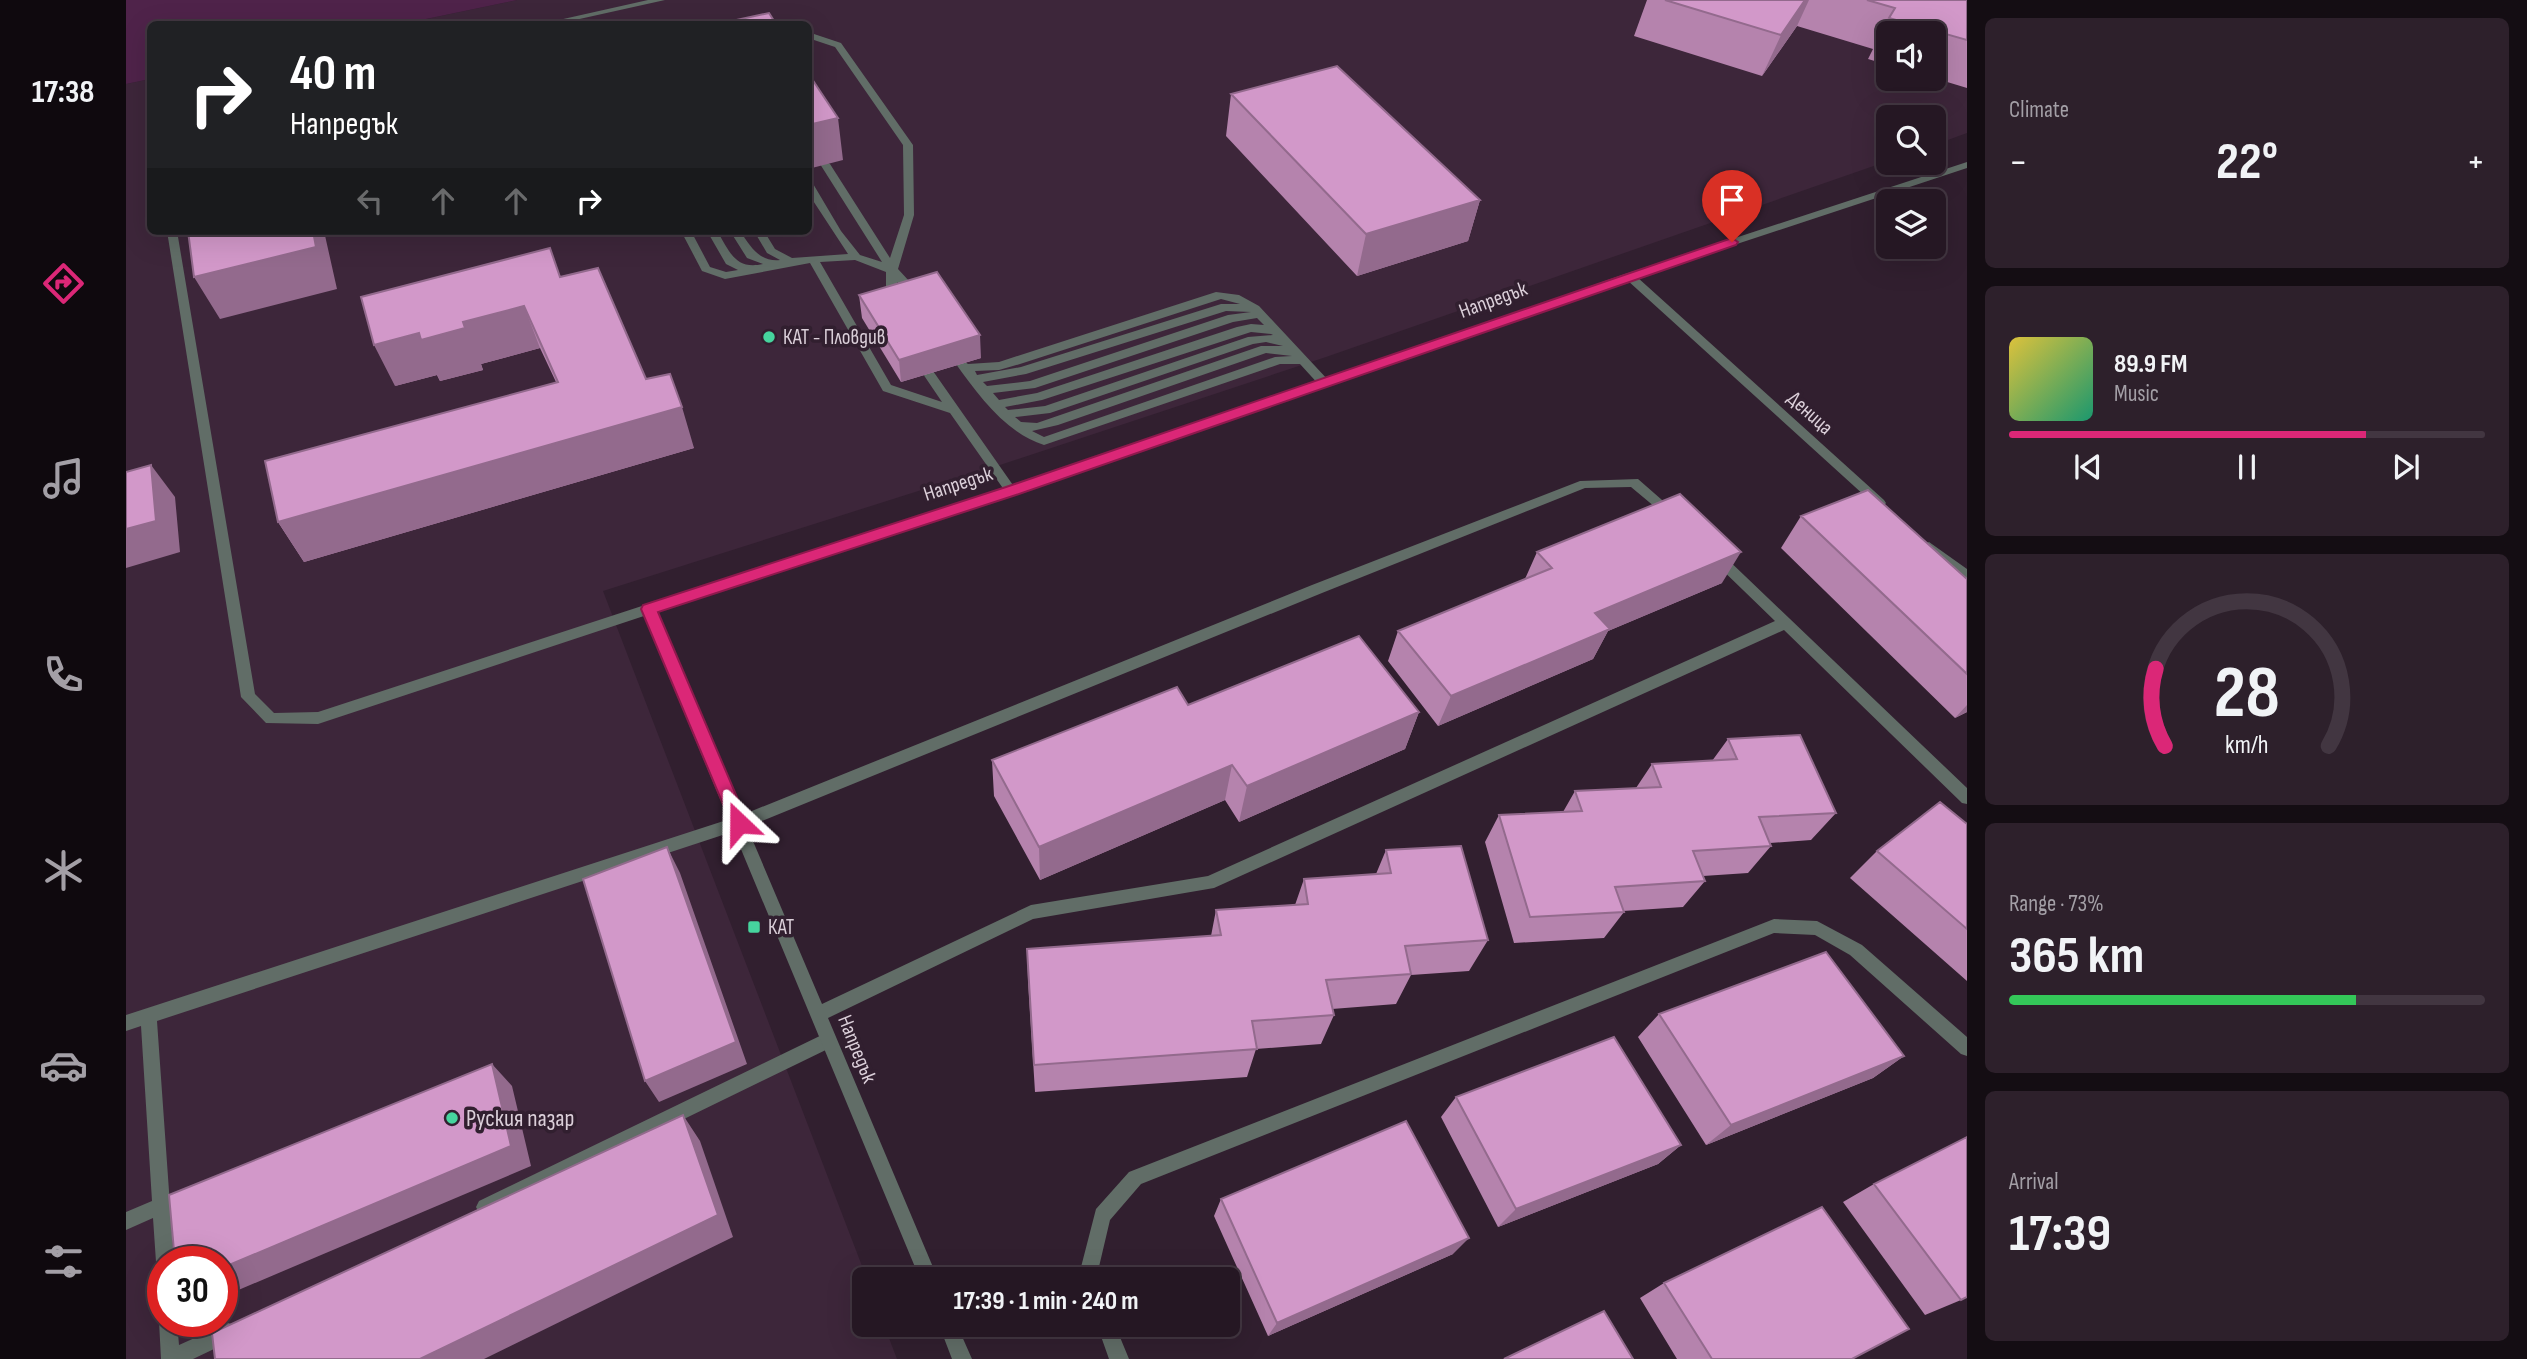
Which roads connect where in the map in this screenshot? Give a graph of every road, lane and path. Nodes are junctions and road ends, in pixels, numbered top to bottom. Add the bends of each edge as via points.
1 (661, 0) edge
2 (560, 21) edge
3 (812, 36) edge
4 (825, 164) edge
5 (1967, 165) edge
6 (812, 191) edge
7 (173, 235) edge
8 (688, 235) edge
9 (714, 235) edge
10 (738, 235) edge
11 (761, 235) edge
12 (856, 257) junction
13 (813, 259) junction
14 (791, 261) junction
15 (774, 265) junction
16 (892, 270) junction
17 (750, 271) junction
18 (1629, 276) junction
19 (921, 300) edge
20 (890, 309) edge
21 (1259, 313) junction
22 (1274, 330) junction
23 (1284, 341) junction
24 (1298, 356) junction
25 (929, 374) edge
26 (975, 379) junction
27 (1325, 384) junction
28 (985, 390) junction
29 (1002, 409) junction
30 (954, 410) junction
31 (1011, 491) junction
32 (1888, 510) edge
33 (1686, 526) edge
34 (1919, 538) edge
35 (1706, 545) edge
36 (1967, 576) edge
37 (649, 609) junction
38 (1785, 623) junction
39 (1967, 798) edge
40 (739, 823) junction
41 (148, 1014) junction
42 (819, 1014) junction
43 (126, 1023) edge
44 (828, 1040) junction
45 (1967, 1048) edge
46 (161, 1206) junction
47 (469, 1215) edge
48 (126, 1221) edge
49 (163, 1246) edge
50 (924, 1267) edge
51 (1090, 1267) edge
52 (247, 1323) edge
53 (170, 1337) edge
54 (953, 1337) edge
55 (1111, 1337) edge
56 (172, 1359) edge
57 (962, 1359) edge
58 (1119, 1359) edge

1 - 2 street
3 - 16 street via 838,45 908,145 909,215
4 - 16 street
5 - 18 street, Напредък
6 - 12 street
7 - 37 street via 248,697 271,719 318,718
8 - 17 street via 706,269 725,276
9 - 17 street via 730,262
10 - 15 street via 751,256
11 - 14 street via 771,251
12 - 13 street
12 - 16 street
13 - 14 street
13 - 30 street via 887,388
14 - 15 street
15 - 17 street
16 - 19 street
16 - 20 street
18 - 27 street, Напредък
18 - 32 street, Деница
21 - 22 street
21 - 26 street via 1245,306 1225,307 1022,372
21 - 26 street via 1243,299 1220,295 999,366 964,366
21 - 28 street via 1231,317 1031,385
22 - 23 street
22 - 29 street via 1241,330
23 - 24 street
23 - 29 street via 1252,340 1046,410
24 - 27 street
24 - 29 street via 1044,441 1035,440
25 - 30 street
26 - 28 street
27 - 31 street, Напредък
28 - 29 street
30 - 31 street
31 - 37 street, Напредък
33 - 40 street via 1634,482 1584,484
34 - 36 street
35 - 38 street
37 - 40 street, Напредък
38 - 39 street
38 - 42 street via 1209,883 1031,912
40 - 41 street
40 - 42 street, Напредък
41 - 43 street
41 - 46 street
42 - 44 street, Напредък
44 - 47 street
44 - 50 street, Напредък
45 - 51 street via 1856,950 1817,928 1774,926 1135,1178 1102,1214
46 - 48 street
46 - 49 street
52 - 56 street
53 - 56 street
54 - 57 street
55 - 58 street

